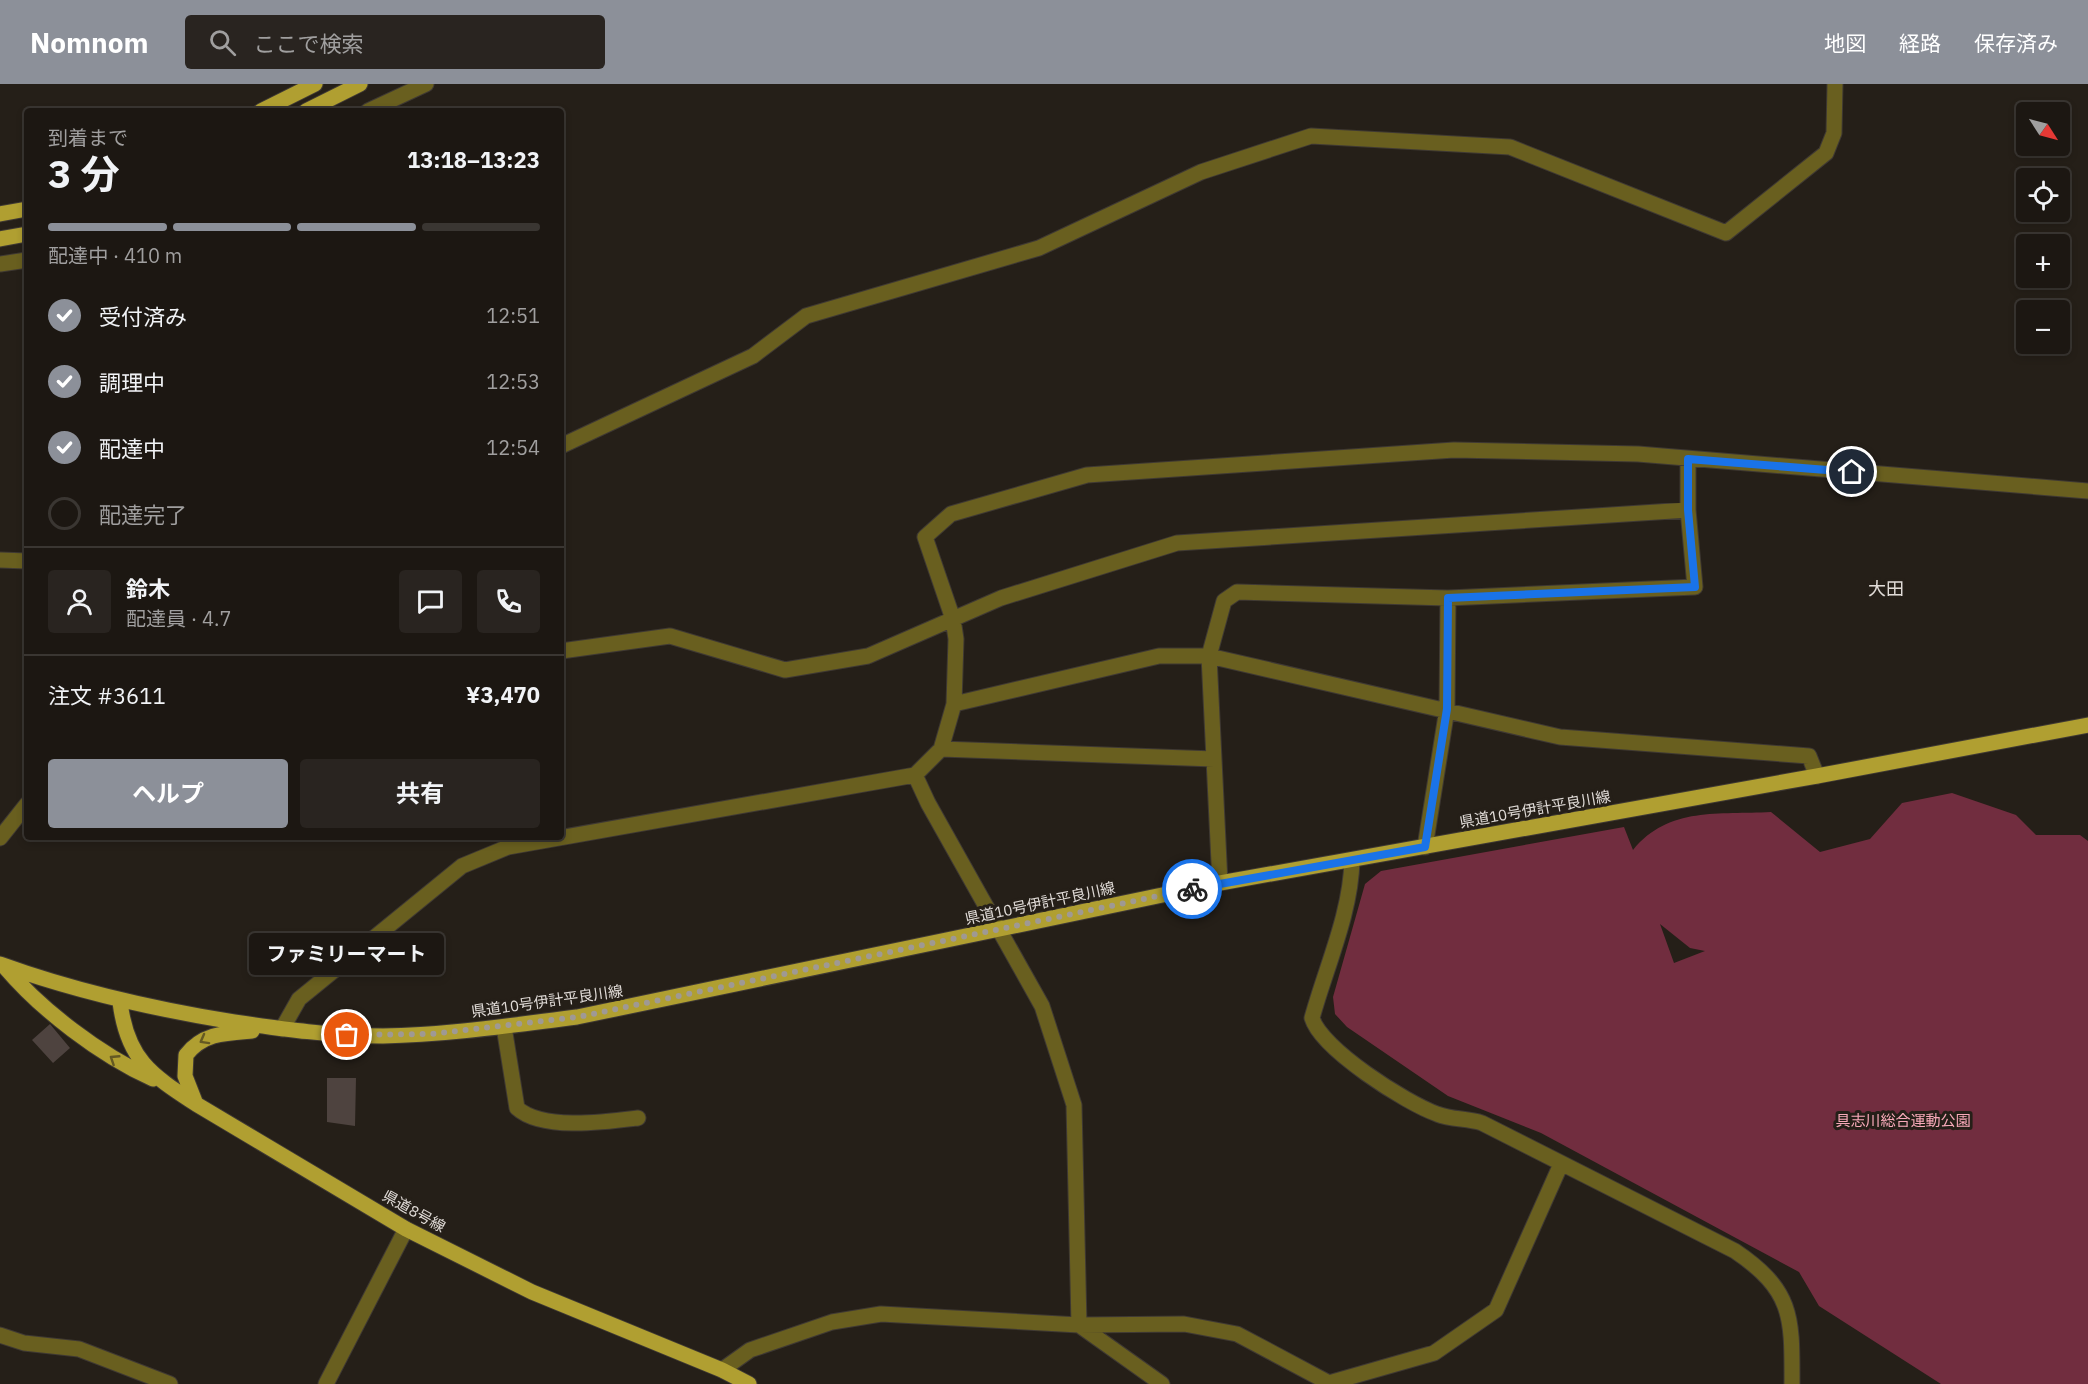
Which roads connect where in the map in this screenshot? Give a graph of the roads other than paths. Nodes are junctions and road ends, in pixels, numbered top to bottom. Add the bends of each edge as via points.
1 (315, 84) edge
2 (360, 84) edge
3 (426, 84) edge
4 (1835, 84) edge
5 (267, 108) edge
6 (312, 108) edge
7 (375, 108) edge
8 (24, 209) edge
9 (0, 214) edge
10 (24, 235) edge
11 (0, 240) edge
12 (24, 260) edge
13 (0, 264) edge
14 (564, 445) edge
15 (1688, 459) junction
16 (2088, 491) edge
17 (1688, 510) junction
18 (0, 560) edge
19 (24, 561) edge
20 (1448, 598) junction
21 (953, 619) junction
22 (564, 651) edge
23 (1209, 656) junction
24 (954, 704) junction
25 (1447, 709) junction
26 (2088, 725) edge
27 (941, 749) junction
28 (1214, 759) junction
29 (915, 775) junction
30 (1817, 776) junction
31 (24, 808) edge
32 (564, 837) edge
33 (0, 838) edge
34 (548, 840) edge
35 (1425, 847) junction
36 (1352, 860) junction
37 (1220, 883) junction
38 (1001, 930) junction
39 (2, 965) edge
40 (120, 1002) junction
41 (504, 1027) junction
42 (282, 1029) junction
43 (166, 1085) junction
44 (196, 1104) junction
45 (638, 1118) dead end
46 (1561, 1164) junction
47 (406, 1229) junction
48 (1079, 1325) junction
49 (0, 1335) edge
50 (722, 1370) junction
51 (170, 1384) edge
52 (326, 1384) edge
53 (749, 1384) edge
54 (1162, 1384) edge
55 (1330, 1384) edge
56 (1792, 1384) edge

1 - 5 main road
2 - 6 main road
3 - 7 street
4 - 14 street via 1834,133 1827,153 1726,233 1510,147 1311,136 1201,172 1039,248 806,316 753,356
8 - 9 main road
10 - 11 main road
12 - 13 street
15 - 16 street
15 - 17 street
15 - 21 street via 1638,454 1454,450 1087,475 951,514 925,537
17 - 20 street via 1695,587
17 - 21 street via 1177,543 1001,598
18 - 19 street
20 - 23 street via 1237,592 1224,601
20 - 25 street
21 - 22 street via 868,656 785,670 670,636
21 - 24 street
23 - 24 street via 1159,656
23 - 25 street
23 - 28 street
24 - 27 street
25 - 30 street via 1560,737 1809,756
25 - 35 street
26 - 30 main road, 県道10号伊計平良川線
27 - 28 street
27 - 29 street
28 - 37 street
29 - 32 street
29 - 38 street
30 - 35 main road, 県道10号伊計平良川線
31 - 33 street
34 - 42 street via 508,847 462,866 299,999
35 - 36 main road, 県道10号伊計平良川線
36 - 37 main road, 県道10号伊計平良川線
36 - 46 street via 1347,901 1312,1018 1315,1030 1381,1083 1427,1109 1482,1123
37 - 38 main road, 県道10号伊計平良川線
38 - 41 main road, 県道10号伊計平良川線 via 578,1017
38 - 48 street via 1042,1006 1074,1105
39 - 40 main road, 県道10号伊計平良川線
43 -> 39 main road via 106,1053 28,993
40 - 42 main road, 県道10号伊計平良川線
40 - 43 main road, 県道8号線 via 124,1030 133,1051
41 - 42 main road, 県道10号伊計平良川線 via 382,1036
41 - 45 street via 517,1108 524,1114 577,1124
42 -> 44 main road via 218,1034 193,1047 186,1055 185,1076
43 - 44 main road, 県道8号線
44 - 47 main road, 県道8号線
46 - 55 street via 1496,1310 1434,1353
46 - 56 street via 1758,1266 1786,1306 1792,1332
47 - 50 main road, 県道8号線 via 531,1292
47 - 52 street
48 - 50 street via 881,1314 832,1322 750,1350
48 - 54 street
48 - 55 street via 1184,1324 1238,1334
49 - 51 street via 24,1343 79,1349
50 - 53 main road, 県道8号線

